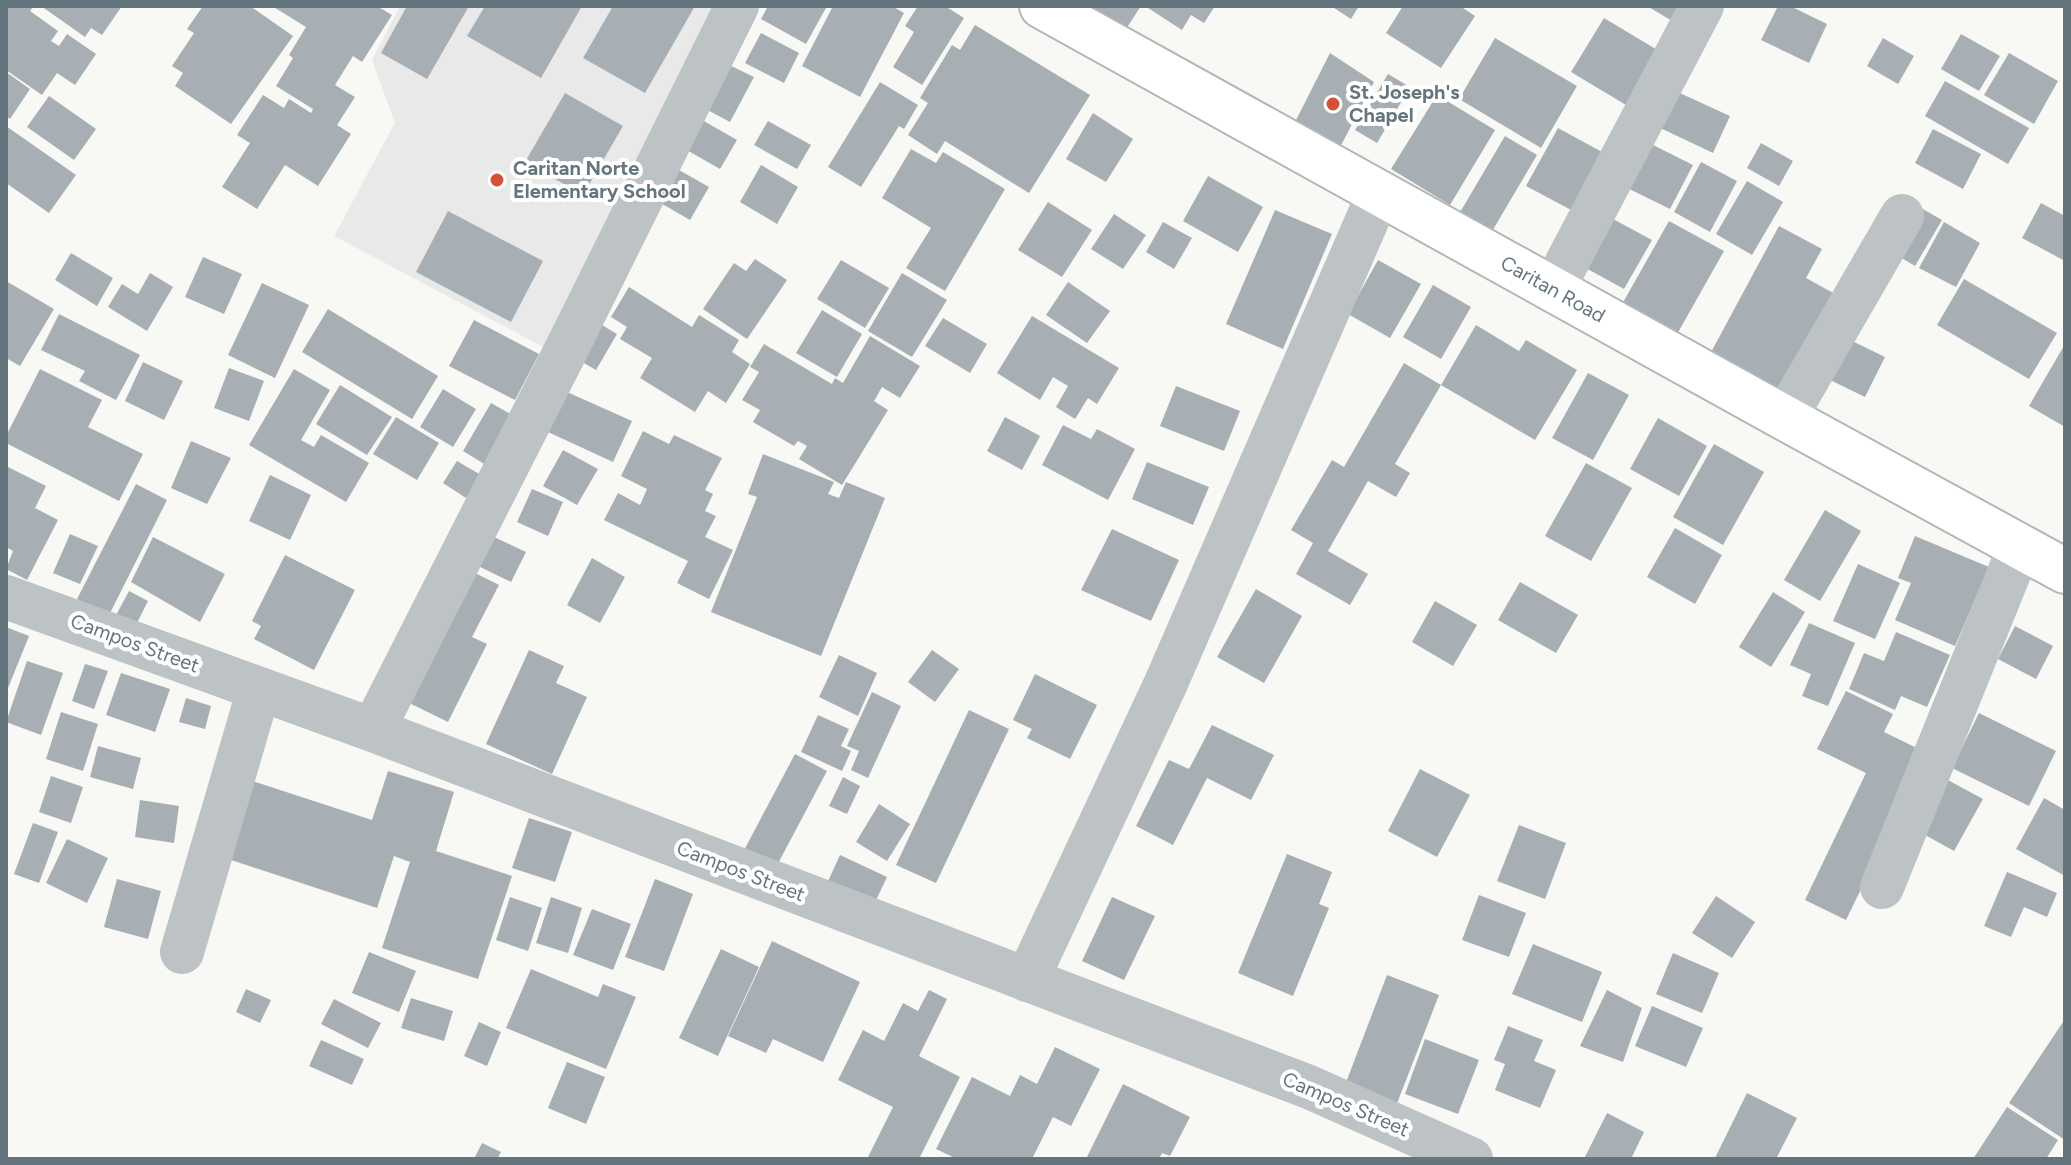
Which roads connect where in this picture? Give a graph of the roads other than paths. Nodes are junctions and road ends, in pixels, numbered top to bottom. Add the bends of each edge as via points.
1 (737, 6) edge
2 (1042, 6) edge
3 (1702, 6) edge
4 (1379, 193) junction
5 (1902, 216) dead end
6 (1553, 289) junction
7 (1785, 418) junction
8 (2020, 546) junction
9 (2065, 571) edge
10 (6, 597) edge
11 (259, 689) junction
12 (373, 730) junction
13 (1882, 887) dead end
14 (182, 952) dead end
15 (1027, 980) junction
16 (1471, 1159) edge

1 - 12 street
2 - 4 main road, Caritan Road
3 - 6 street
4 - 6 main road, Caritan Road
4 - 15 street via 1166,683
5 - 7 street
6 - 7 main road, Caritan Road
7 - 8 main road, Caritan Road
8 - 9 main road, Caritan Road
8 - 13 street
10 - 11 street, Campos Street
11 - 12 street, Campos Street
11 - 14 street
12 - 15 street, Campos Street
15 - 16 street, Campos Street via 1309,1087

